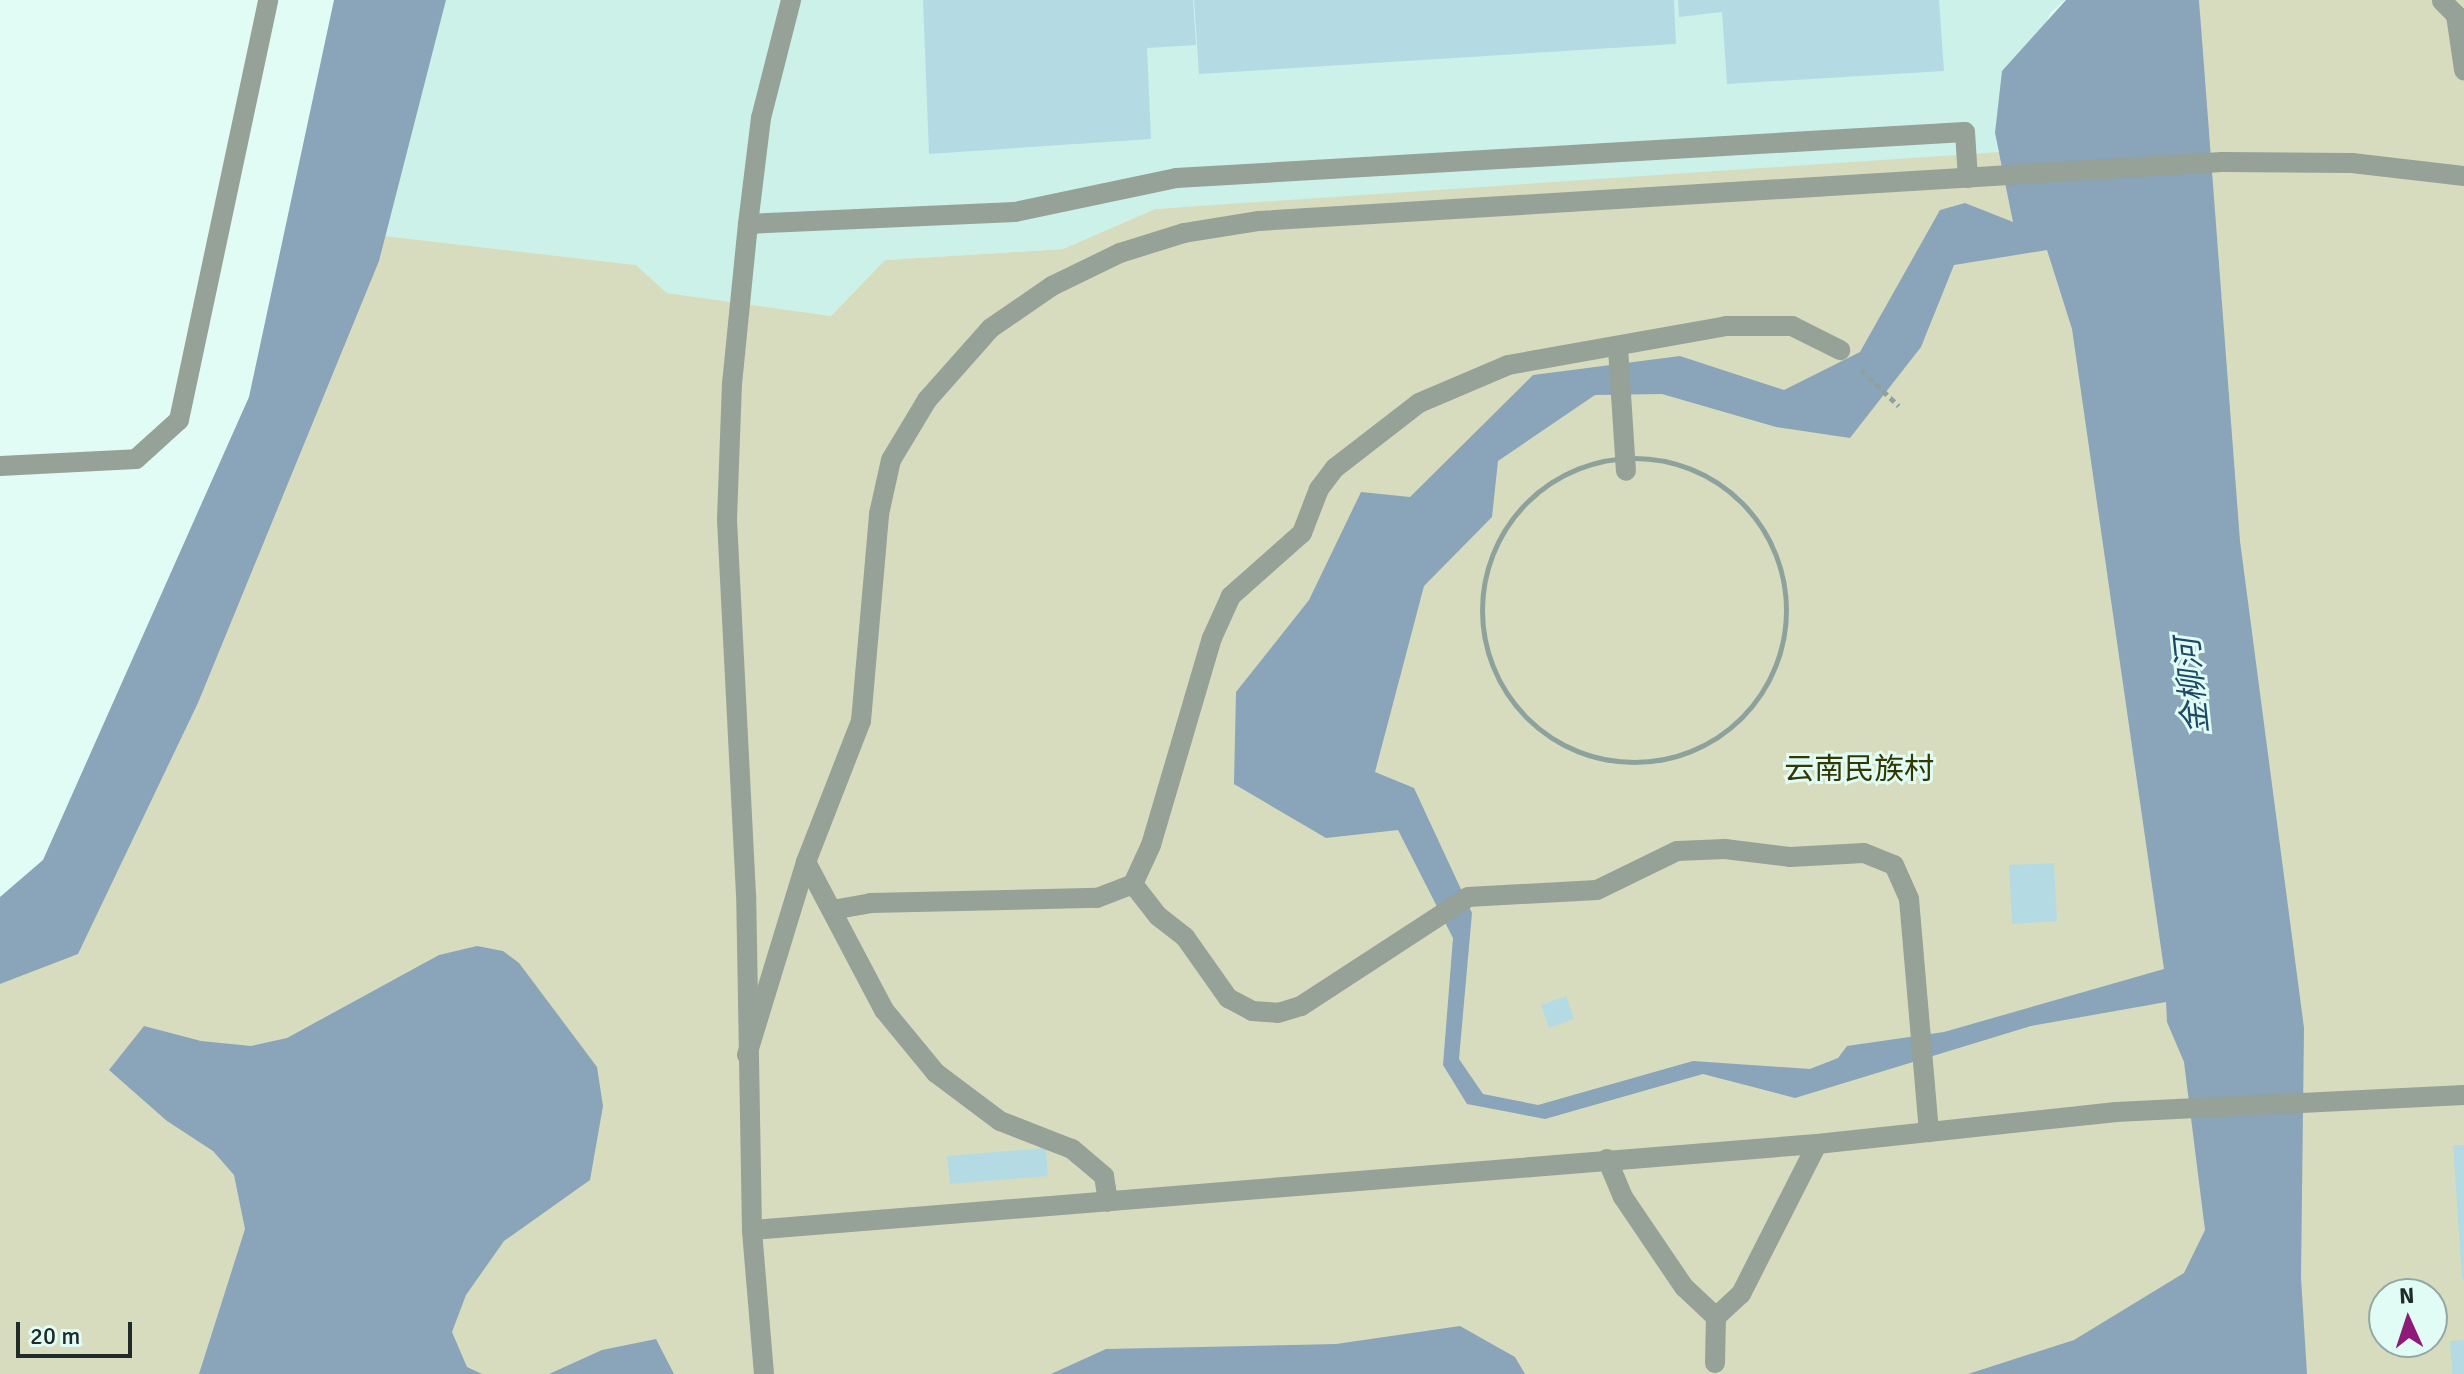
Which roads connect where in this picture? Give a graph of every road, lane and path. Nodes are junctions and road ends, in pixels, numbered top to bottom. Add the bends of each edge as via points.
1 (268, 0) edge
2 (791, 0) edge
3 (2442, 1) edge
4 (2464, 70) edge
5 (2464, 176) edge
6 (1968, 178) junction
7 (748, 224) junction
8 (1840, 350) joint
9 (1619, 354) junction
10 (1899, 406) dead end
11 (1626, 465) junction
12 (0, 466) edge
13 (806, 862) junction
14 (1133, 884) junction
15 (832, 910) junction
16 (747, 1055) junction
17 (2464, 1095) edge
18 (1929, 1132) junction
19 (1817, 1144) junction
20 (1607, 1159) junction
21 (1108, 1202) junction
22 (752, 1230) junction
23 (1716, 1317) junction
24 (1715, 1363) dead end
25 (764, 1374) edge

1 - 12 street via 179,420 136,459
2 - 7 street via 761,118
3 - 4 street via 2456,15
5 - 6 street via 2352,163 2222,162
6 - 7 street via 1965,132 1176,178 1015,212
6 - 13 street via 1259,221 1184,233 1120,253 1052,286 991,328 927,400 891,460 879,514 861,721
7 - 16 street via 732,384 727,519 746,895
8 - 9 street via 1792,326 1726,326
8 - 10 path
9 - 11 street
9 - 14 street via 1495,371 1419,403 1335,468 1319,489 1302,533 1231,596 1212,638 1151,845
11 - 11 path via 1685,466 1721,484 1773,544 1787,603 1778,663 1757,700 1728,730 1691,751 1649,761 1607,759 1567,746 1532,722 1498,677 1487,651 1481,609 1487,567 1505,528 1532,496 1568,473
13 - 15 street
13 - 16 street
14 - 15 street via 1097,898 870,903
14 - 18 street via 1158,916 1185,937 1228,998 1252,1011 1278,1013 1301,1006 1468,897 1597,890 1677,851 1725,849 1790,857 1864,853 1894,865 1909,899
15 - 21 street via 884,1010 936,1073 1000,1121 1072,1149 1104,1176
16 - 22 street
17 - 18 street via 2116,1112
18 - 19 street
19 - 20 street
19 - 23 street via 1741,1294
20 - 21 street
20 - 23 street via 1623,1197 1675,1274
21 - 22 street
22 - 25 street
23 - 24 street

